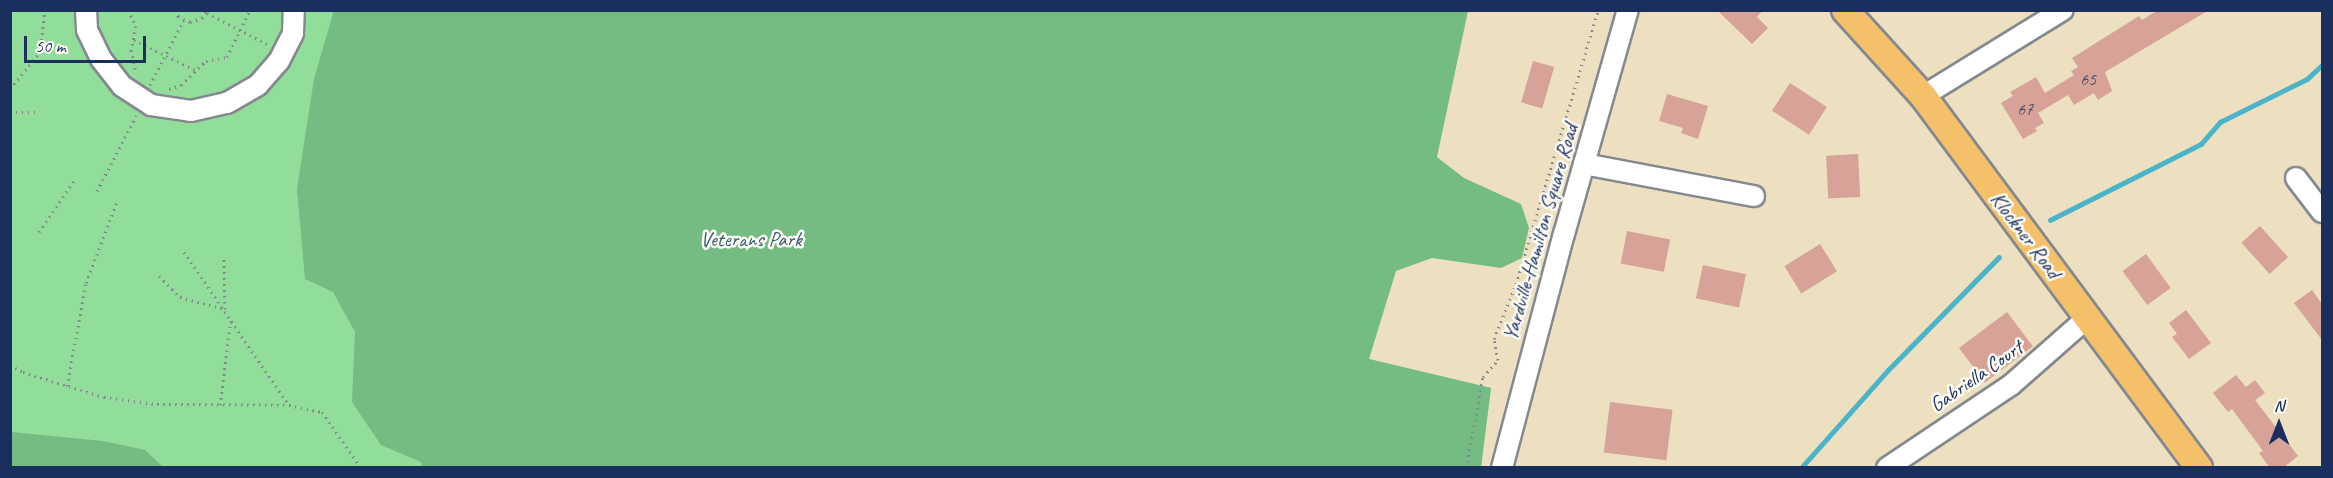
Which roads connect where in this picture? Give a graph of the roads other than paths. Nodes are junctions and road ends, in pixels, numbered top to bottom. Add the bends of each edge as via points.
1 (86, 10) edge
2 (294, 10) edge
3 (1628, 10) edge
4 (1845, 10) edge
5 (2063, 10) edge
6 (1923, 96) junction
7 (1584, 164) junction
8 (2296, 178) dead end
9 (1754, 196) dead end
10 (2322, 212) edge
11 (2088, 317) junction
12 (1502, 468) edge
13 (1887, 468) edge
14 (2199, 468) edge

1 - 2 street via 87,30 101,59 122,86 146,93 151,105 191,111 227,104 258,85 293,33
3 - 7 street, Yardville-Hamilton Square Road
4 - 6 main road, Klockner Road
5 - 6 street
6 - 11 main road, Klockner Road
7 - 9 street
7 - 12 street, Yardville-Hamilton Square Road
8 - 10 street
11 - 13 street, Gabriella Court via 2011,385
11 - 14 main road, Klockner Road

